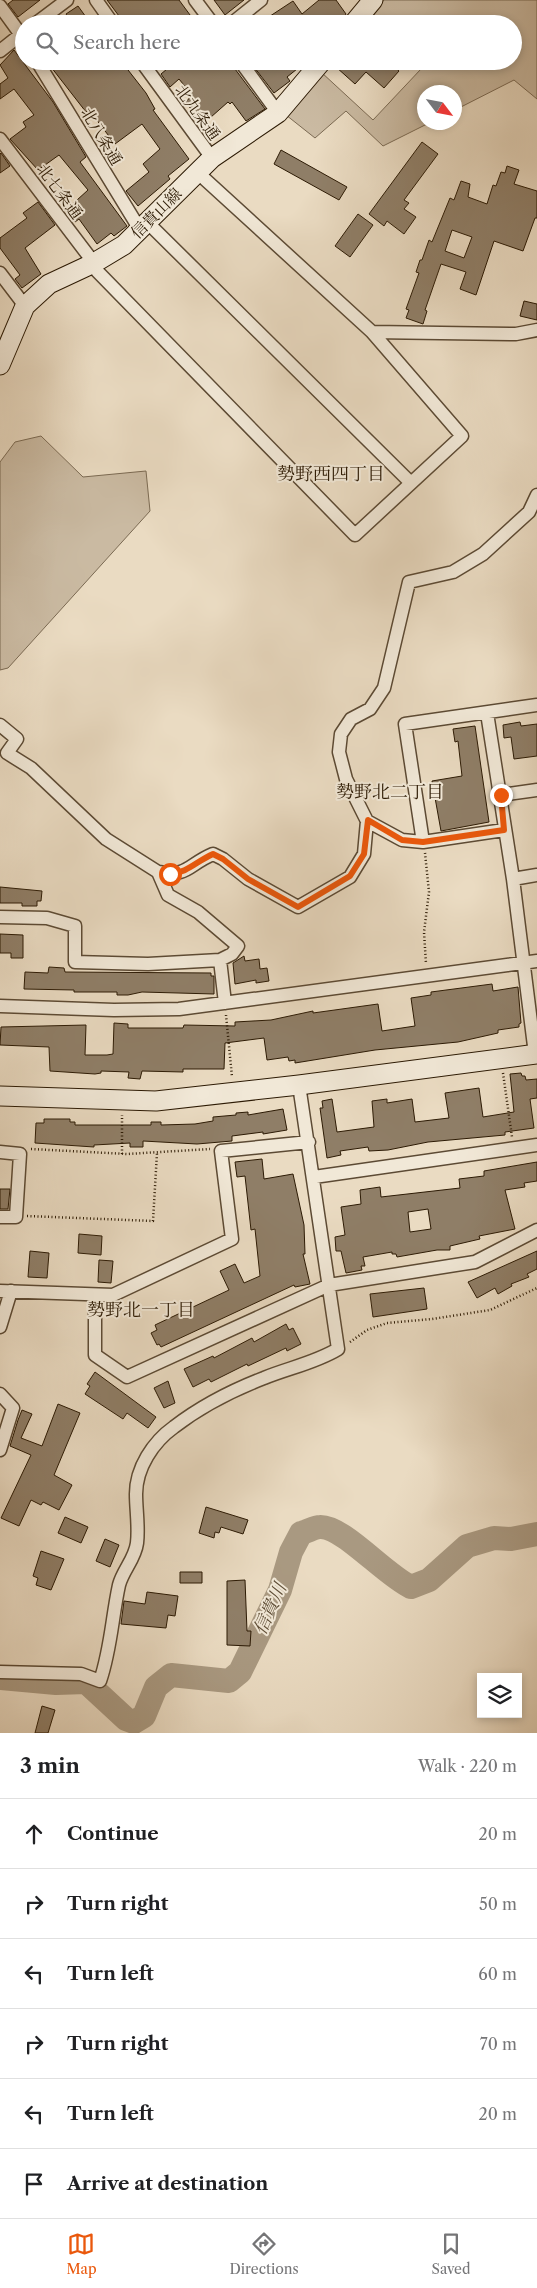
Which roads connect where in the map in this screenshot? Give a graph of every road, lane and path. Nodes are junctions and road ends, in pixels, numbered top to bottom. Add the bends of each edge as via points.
1 (67, 0) edge
2 (96, 0) edge
3 (195, 0) edge
4 (261, 0) edge
5 (373, 0) edge
6 (0, 6) edge
7 (47, 15) edge
8 (107, 15) edge
9 (206, 15) edge
10 (242, 15) edge
11 (360, 15) edge
12 (15, 25) edge
13 (15, 41) edge
14 (0, 51) edge
15 (43, 70) edge
16 (148, 70) edge
17 (247, 70) edge
18 (314, 70) edge
19 (278, 113) junction
20 (0, 139) edge
21 (212, 158) junction
22 (198, 172) junction
23 (143, 225) junction
24 (94, 263) junction
25 (0, 273) edge
26 (25, 306) junction
27 (537, 330) edge
28 (372, 332) junction
29 (0, 365) edge
30 (411, 484) junction
31 (537, 495) edge
32 (537, 705) edge
33 (488, 713) junction
34 (0, 725) edge
35 (537, 790) edge
36 (501, 795) junction
37 (368, 820) junction
38 (504, 830) junction
39 (423, 842) junction
40 (158, 872) junction
41 (537, 875) edge
42 (513, 879) junction
43 (0, 918) edge
44 (220, 960) junction
45 (537, 961) edge
46 (524, 963) junction
47 (427, 976) junction
48 (225, 1004) junction
49 (0, 1006) edge
50 (536, 1054) edge
51 (502, 1067) dead end
52 (233, 1082) dead end
53 (300, 1085) junction
54 (0, 1096) edge
55 (122, 1109) dead end
56 (309, 1142) junction
57 (537, 1145) edge
58 (514, 1148) junction
59 (30, 1149) dead end
60 (221, 1151) junction
61 (0, 1152) edge
62 (157, 1153) junction
63 (122, 1154) junction
64 (314, 1177) junction
65 (27, 1216) dead end
66 (0, 1217) edge
67 (537, 1230) edge
68 (329, 1285) junction
69 (537, 1288) edge
70 (6, 1291) edge
71 (95, 1296) junction
72 (0, 1327) edge
73 (338, 1349) junction
74 (0, 1394) edge
75 (0, 1450) edge
76 (0, 1672) edge

1 - 7 street
2 - 8 street
3 - 9 street
4 - 10 street
5 - 11 street
6 - 12 street
13 - 14 street
15 - 23 street, 北八条通
16 - 21 street, 北九条通
17 - 19 street
18 - 19 street, 信貴山線
19 - 21 street, 信貴山線
20 - 24 street, 北七条通
21 - 22 street, 信貴山線
22 - 23 street, 信貴山線
22 - 28 street
23 - 24 street, 信貴山線 via 124,244
23 - 30 street, 北八条通
24 - 26 street, 信貴山線 via 49,284
24 - 30 street, 北七条通 via 97,271 355,535
25 - 26 street
26 - 29 street, 信貴山線
27 - 28 street via 516,334
28 - 30 street via 462,436
31 - 37 street via 529,512 484,554 454,572 409,582 384,688 370,709 350,719 341,734 339,752 346,779
32 - 33 street
33 - 36 street
33 - 39 street via 406,724
34 - 40 street via 17,739 7,753 31,768 106,839
35 - 36 street
36 - 38 street
37 - 39 street via 402,840
37 - 40 street via 364,854 350,876 298,907 248,879 213,854 182,874
38 - 39 street
38 - 42 street
39 - 47 path via 429,892 424,932
40 - 44 street via 168,896 198,912 238,946 232,954
41 - 42 street
42 - 46 street
43 - 44 street via 47,918 75,926 75,962 148,964
44 - 48 street
45 - 46 street
46 - 47 street
46 - 50 street
47 - 48 street
48 - 49 street via 114,1010
48 - 52 path
50 - 53 street
51 - 58 path
53 - 54 street via 156,1101
53 - 56 street
55 - 63 path
56 - 60 street
56 - 64 street
57 - 58 street
58 - 64 street
59 - 63 path
60 - 62 path
60 - 71 street via 232,1239 113,1295
61 - 66 street via 20,1154 16,1217
62 - 63 path
62 - 65 path via 153,1221
64 - 68 street
67 - 68 street via 475,1262
68 - 71 street via 127,1377 95,1355
68 - 73 street
69 - 73 path via 490,1310 386,1323 367,1330
70 - 71 street
70 - 72 street
73 - 76 street via 228,1394 160,1438 141,1468 136,1491 135,1554 120,1583 113,1630 100,1681 80,1674
74 - 75 street via 13,1408

